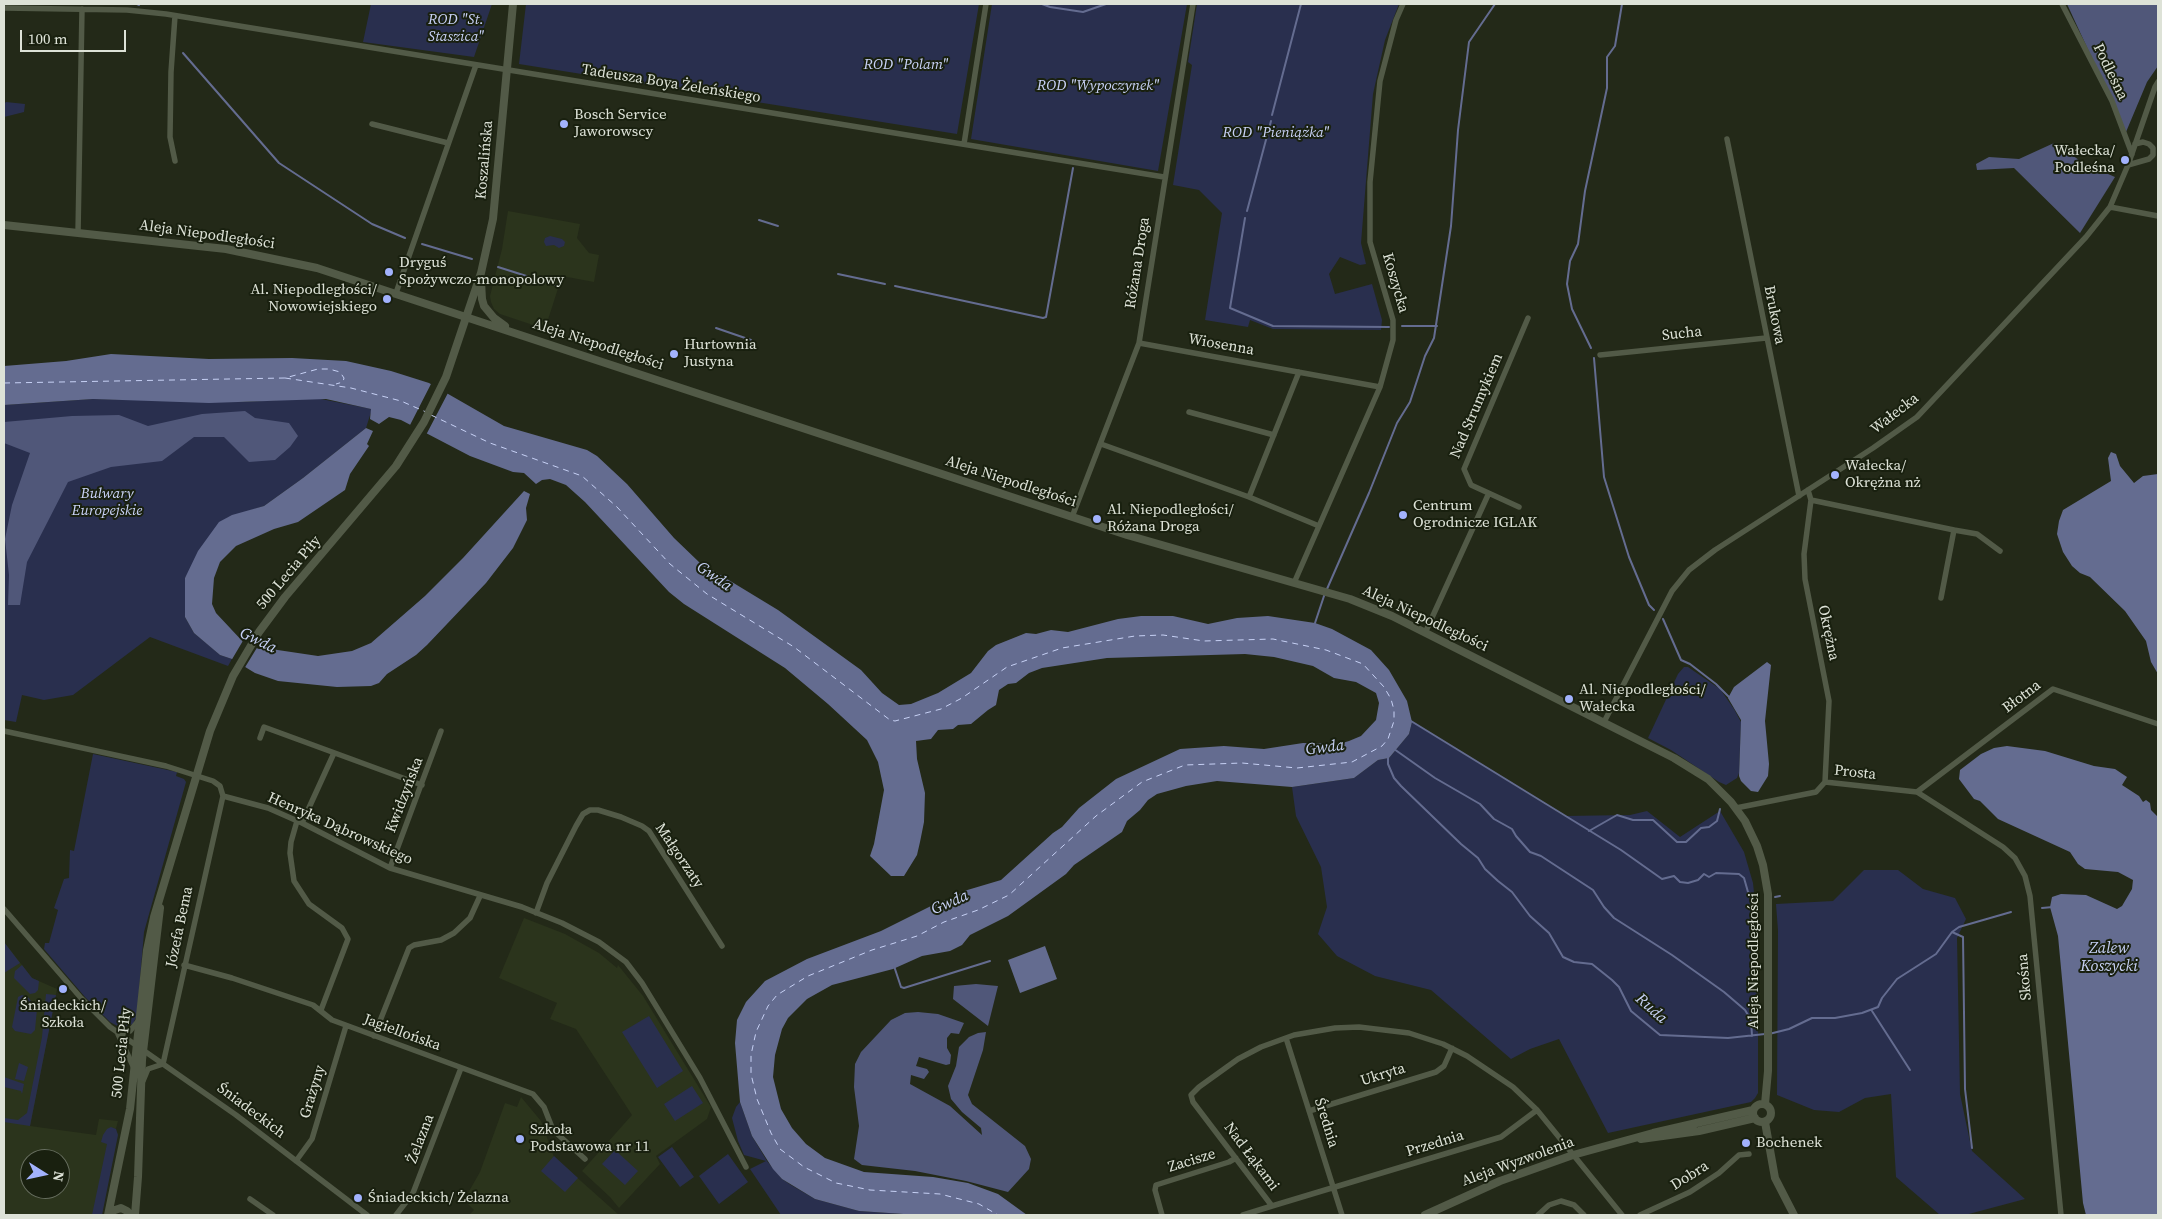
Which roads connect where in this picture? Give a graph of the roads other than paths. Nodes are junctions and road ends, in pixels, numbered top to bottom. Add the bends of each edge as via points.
1 (513, 4) edge
2 (986, 4) edge
3 (1193, 4) edge
4 (1403, 4) edge
5 (2062, 4) edge
6 (29, 6) edge
7 (4, 8) edge
8 (82, 9) junction
9 (175, 16) junction
10 (476, 65) junction
11 (506, 70) junction
12 (2158, 82) edge
13 (372, 124) dead end
14 (1727, 139) dead end
15 (448, 143) junction
16 (964, 144) junction
17 (2135, 144) junction
18 (2132, 154) junction
19 (175, 161) dead end
20 (2128, 165) junction
21 (1164, 177) junction
22 (2110, 207) junction
23 (2158, 216) edge
24 (4, 225) edge
25 (78, 232) junction
26 (481, 273) junction
27 (396, 293) junction
28 (468, 316) junction
29 (1528, 318) dead end
30 (512, 331) junction
31 (1766, 338) junction
32 (1139, 343) junction
33 (1600, 355) dead end
34 (1299, 372) junction
35 (1380, 387) junction
36 (1189, 412) dead end
37 (1274, 435) junction
38 (1100, 444) junction
39 (1808, 490) junction
40 (1488, 495) junction
41 (1799, 496) junction
42 (1249, 497) junction
43 (1811, 500) junction
44 (1519, 507) dead end
45 (1072, 517) junction
46 (1319, 526) junction
47 (1954, 530) junction
48 (2000, 551) dead end
49 (1294, 584) junction
50 (1941, 598) dead end
51 (1425, 633) junction
52 (1604, 722) junction
53 (2158, 724) edge
54 (4, 731) edge
55 (441, 731) dead end
56 (260, 738) dead end
57 (334, 752) junction
58 (196, 775) junction
59 (1825, 782) junction
60 (422, 785) junction
61 (1917, 792) junction
62 (223, 796) junction
63 (1736, 808) junction
64 (300, 822) junction
65 (390, 868) junction
66 (162, 896) junction
67 (480, 896) junction
68 (4, 908) edge
69 (536, 913) junction
70 (722, 946) dead end
71 (184, 965) junction
72 (321, 1010) junction
73 (140, 1018) junction
74 (346, 1026) junction
75 (116, 1032) junction
76 (374, 1036) junction
77 (1286, 1038) junction
78 (140, 1048) junction
79 (1452, 1048) junction
80 (163, 1064) junction
81 (462, 1068) junction
82 (134, 1071) junction
83 (140, 1099) junction
84 (1765, 1104) junction
85 (1537, 1110) junction
86 (1309, 1111) junction
87 (1754, 1114) junction
88 (1766, 1122) junction
89 (1748, 1154) dead end
90 (1573, 1155) junction
91 (1236, 1158) junction
92 (585, 1159) dead end
93 (296, 1161) junction
94 (746, 1167) dead end
95 (1333, 1188) junction
96 (250, 1198) dead end
97 (1272, 1206) junction
98 (109, 1214) edge
99 (130, 1215) edge
100 (135, 1215) edge
101 (272, 1215) edge
102 (367, 1215) edge
103 (396, 1215) edge
104 (1162, 1215) edge
105 (1243, 1215) edge
106 (1342, 1215) edge
107 (1425, 1215) edge
108 (1538, 1215) edge
109 (1584, 1215) edge
110 (1622, 1215) edge
111 (1640, 1215) edge
112 (1794, 1215) edge
113 (2061, 1215) edge

1 - 11 street, Koszalińska
2 - 16 street
3 - 21 street, Różana Droga
4 - 35 street, Koszycka via 1380,80 1370,182 1370,242 1394,332
5 - 18 street, Podleśna via 2112,101
6 - 7 street, Tadeusza Boya Żeleńskiego
6 - 8 street, Tadeusza Boya Żeleńskiego
8 - 9 street, Tadeusza Boya Żeleńskiego
8 - 25 street
9 - 10 street, Tadeusza Boya Żeleńskiego
9 - 19 street via 170,137
10 - 11 street, Tadeusza Boya Żeleńskiego
10 - 15 street
11 - 16 street, Tadeusza Boya Żeleńskiego
11 - 26 street, Koszalińska via 495,207
12 - 17 street, Wałecka
13 - 15 street
14 - 31 street, Brukowa
15 - 27 street
16 - 21 street, Tadeusza Boya Żeleńskiego
17 - 18 street, Wałecka
17 - 20 street via 2149,144 2154,154 2149,159
18 - 20 street, Wałecka
20 - 22 street, Wałecka
21 - 32 street, Różana Droga
22 - 23 street
22 - 39 street, Wałecka via 2080,245 1917,417
24 - 25 street, Aleja Niepodległości
25 - 27 street, Aleja Niepodległości via 262,255
26 - 28 street, Koszalińska
26 - 30 street via 484,306
27 - 28 street, Aleja Niepodległości
28 - 30 street, Aleja Niepodległości
28 - 58 street, 500 Lecia Piły via 432,408 405,454 259,632 233,676 216,714
29 - 40 street, Nad Strumykiem via 1464,469 1471,486
30 - 45 street, Aleja Niepodległości
31 - 33 street, Sucha
31 - 41 street, Brukowa
32 - 34 street, Wiosenna
32 - 38 street, Różana Droga
34 - 35 street, Wiosenna
34 - 37 street
35 - 46 street, Koszycka
36 - 37 street
37 - 42 street
38 - 42 street
38 - 45 street, Różana Droga
39 - 41 street, Wałecka
39 - 43 street, Okrężna
40 - 44 street, Nad Strumykiem
40 - 51 street
41 - 52 street, Wałecka via 1715,550 1679,580
42 - 46 street
43 - 47 street
43 - 59 street, Okrężna via 1804,554 1805,579 1829,701
45 - 49 street, Aleja Niepodległości
46 - 49 street, Koszycka
47 - 48 street via 1977,534
47 - 50 street
49 - 51 street, Aleja Niepodległości via 1377,609
51 - 52 street, Aleja Niepodległości
52 - 63 street, Aleja Niepodległości via 1699,772
53 - 61 street, Błotna via 2053,689
54 - 58 street
55 - 60 street, Kwidzyńska
56 - 57 street via 264,727
57 - 60 street
57 - 64 street
58 - 62 street via 218,784
58 - 66 street, 500 Lecia Piły
59 - 61 street, Prosta
59 - 63 street, Prosta via 1816,792
60 - 65 street, Kwidzyńska
61 - 113 street, Skośna via 2003,846 2015,858 2025,876 2030,896
62 - 64 street, Henryka Dąbrowskiego via 268,808
62 - 71 street, Józefa Bema
63 - 84 street, Aleja Niepodległości via 1757,846 1767,883 1768,1092
64 - 65 street, Henryka Dąbrowskiego
64 - 72 street via 290,842 294,881 309,904 342,928 348,939
65 - 67 street, Henryka Dąbrowskiego
66 - 73 street, 500 Lecia Piły via 147,950
66 - 78 street, 500 Lecia Piły
67 - 69 street, Henryka Dąbrowskiego
67 - 76 street via 470,918 454,933 441,940 408,948
68 - 75 street, Śniadeckich via 81,998
69 - 70 street, Małgorzaty via 547,883 579,820 590,810 598,810 649,831
69 - 94 street, Henryka Dąbrowskiego via 574,928 605,946 631,968 700,1078
71 - 72 street, Jagiellońska via 244,981
71 - 80 street, Józefa Bema
72 - 74 street, Jagiellońska via 327,1017
73 - 75 street via 130,1030
73 - 78 street, 500 Lecia Piły
74 - 76 street, Jagiellońska
74 - 93 street, Grażyny via 312,1139
75 - 78 street, Śniadeckich
75 - 82 street, Śniadeckich
76 - 81 street, Jagiellońska
77 - 79 street via 1329,1028 1370,1027 1409,1033
77 - 86 street, Średnia
77 - 91 street, Nad Łąkami via 1238,1059 1191,1095
78 - 80 street, Śniadeckich
78 - 82 street, 500 Lecia Piły
78 - 83 street, 500 Lecia Piły
79 - 85 street via 1502,1079
79 - 86 street, Ukryta via 1444,1066 1436,1072
80 - 83 street via 146,1072
80 - 93 street, Śniadeckich
81 - 92 street, Jagiellońska via 533,1094 544,1107 553,1130
81 - 103 street, Żelazna via 413,1193
82 - 98 street, 500 Lecia Piły via 130,1109
83 - 100 street, 500 Lecia Piły
84 - 87 street via 1759,1104
84 - 88 street via 1772,1113
85 - 90 street
85 - 95 street, Przednia via 1501,1137
86 - 95 street, Średnia
87 - 88 street via 1760,1122
87 - 90 street, Aleja Wyzwolenia via 1677,1135 1624,1141
88 - 112 street via 1775,1178
89 - 111 street, Dobra via 1739,1155 1690,1192
90 - 107 street, Aleja Wyzwolenia via 1507,1178
90 - 110 street
91 - 97 street, Nad Łąkami
91 - 104 street, Zacisze via 1156,1185
93 - 102 street, Śniadeckich
95 - 97 street, Nad Łąkami
95 - 106 street, Średnia
96 - 101 street
97 - 105 street
98 - 99 street, 500 Lecia Piły via 121,1208
108 - 109 street via 1552,1202 1561,1201 1574,1205

